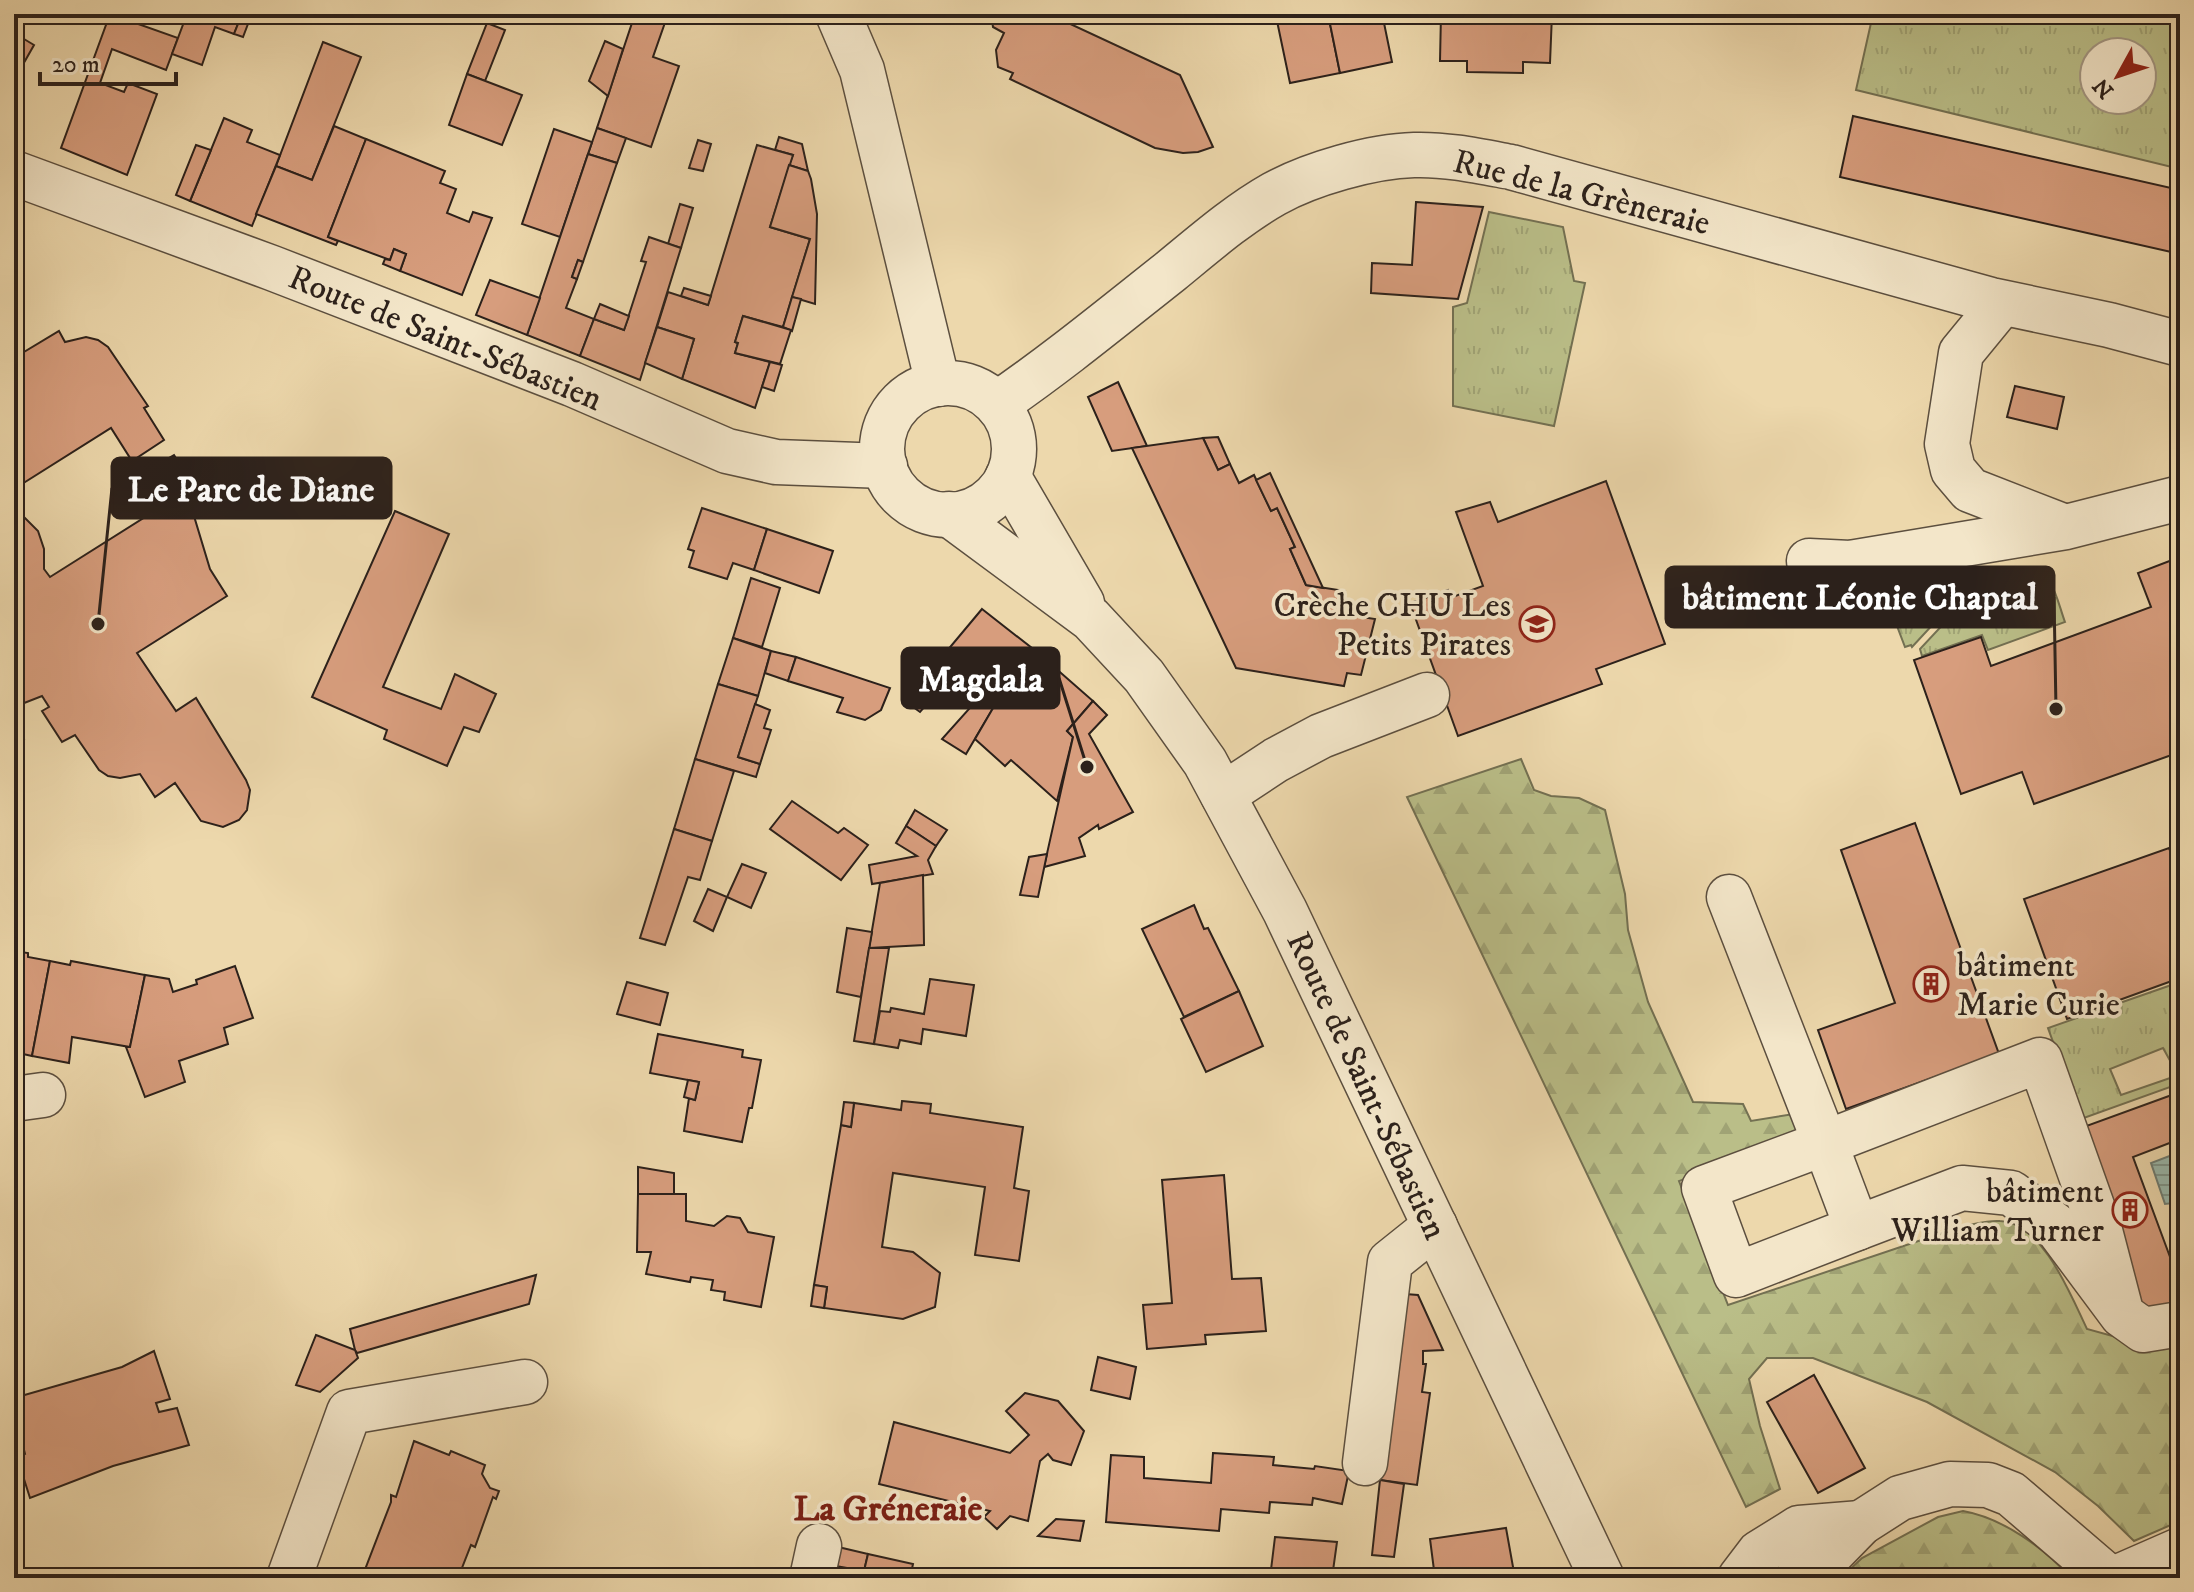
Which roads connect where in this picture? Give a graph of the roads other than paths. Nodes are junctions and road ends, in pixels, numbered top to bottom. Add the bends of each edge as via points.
1 (838, 14) edge
2 (14, 173) edge
3 (2002, 303) junction
4 (2180, 344) edge
5 (938, 384) junction
6 (997, 404) junction
7 (885, 466) junction
8 (1008, 476) junction
9 (2180, 498) edge
10 (949, 514) junction
11 (2066, 527) junction
12 (1809, 561) dead end
13 (1091, 619) junction
14 (1427, 695) dead end
15 (1223, 795) junction
16 (1729, 897) dead end
17 (1825, 1143) junction
18 (1435, 1226) junction
19 (1857, 1228) junction
20 (2122, 1315) junction
21 (2180, 1324) edge
22 (525, 1382) dead end
23 (1365, 1463) dead end
24 (1861, 1523) junction
25 (2180, 1550) edge
26 (289, 1578) edge
27 (1602, 1578) edge
28 (1740, 1578) edge
29 (1797, 1578) edge
30 (2109, 1578) edge
31 (2116, 1578) edge

1 - 5 street via 862,70
2 - 7 street, Route de Saint-Sébastien via 572,384 727,451 776,462
3 - 4 street, Rue de la Grèneraie
3 - 6 street, Rue de la Grèneraie via 1511,167 1412,155 1361,164 1276,193
3 - 11 street via 1961,353 1947,444 1953,470 1970,490
5 - 6 street via 972,387
5 - 7 street via 914,392 896,409 883,440
6 - 8 street via 1013,435
7 - 10 street via 905,498
8 - 10 street via 981,506
8 - 13 street, Route de Saint-Sébastien
9 - 11 street
10 - 13 street, Route de Saint-Sébastien
11 - 12 street via 1850,563
13 - 15 street, Route de Saint-Sébastien via 1165,704
14 - 15 street via 1321,736
15 - 18 street, Route de Saint-Sébastien via 1285,911
16 - 17 street
17 - 19 street
17 - 19 street via 1704,1188 1736,1275
17 - 20 street via 2040,1060 2098,1223
18 - 23 street via 1390,1262
18 - 27 street, Route de Saint-Sébastien
19 - 20 street via 1962,1188 2011,1193 2055,1225
20 - 21 street via 2143,1330
22 - 26 street via 349,1412
24 - 28 street via 1799,1528 1759,1553
24 - 29 street via 1821,1564
24 - 30 street via 1900,1498 1950,1484 1988,1485 2011,1494
25 - 31 street

